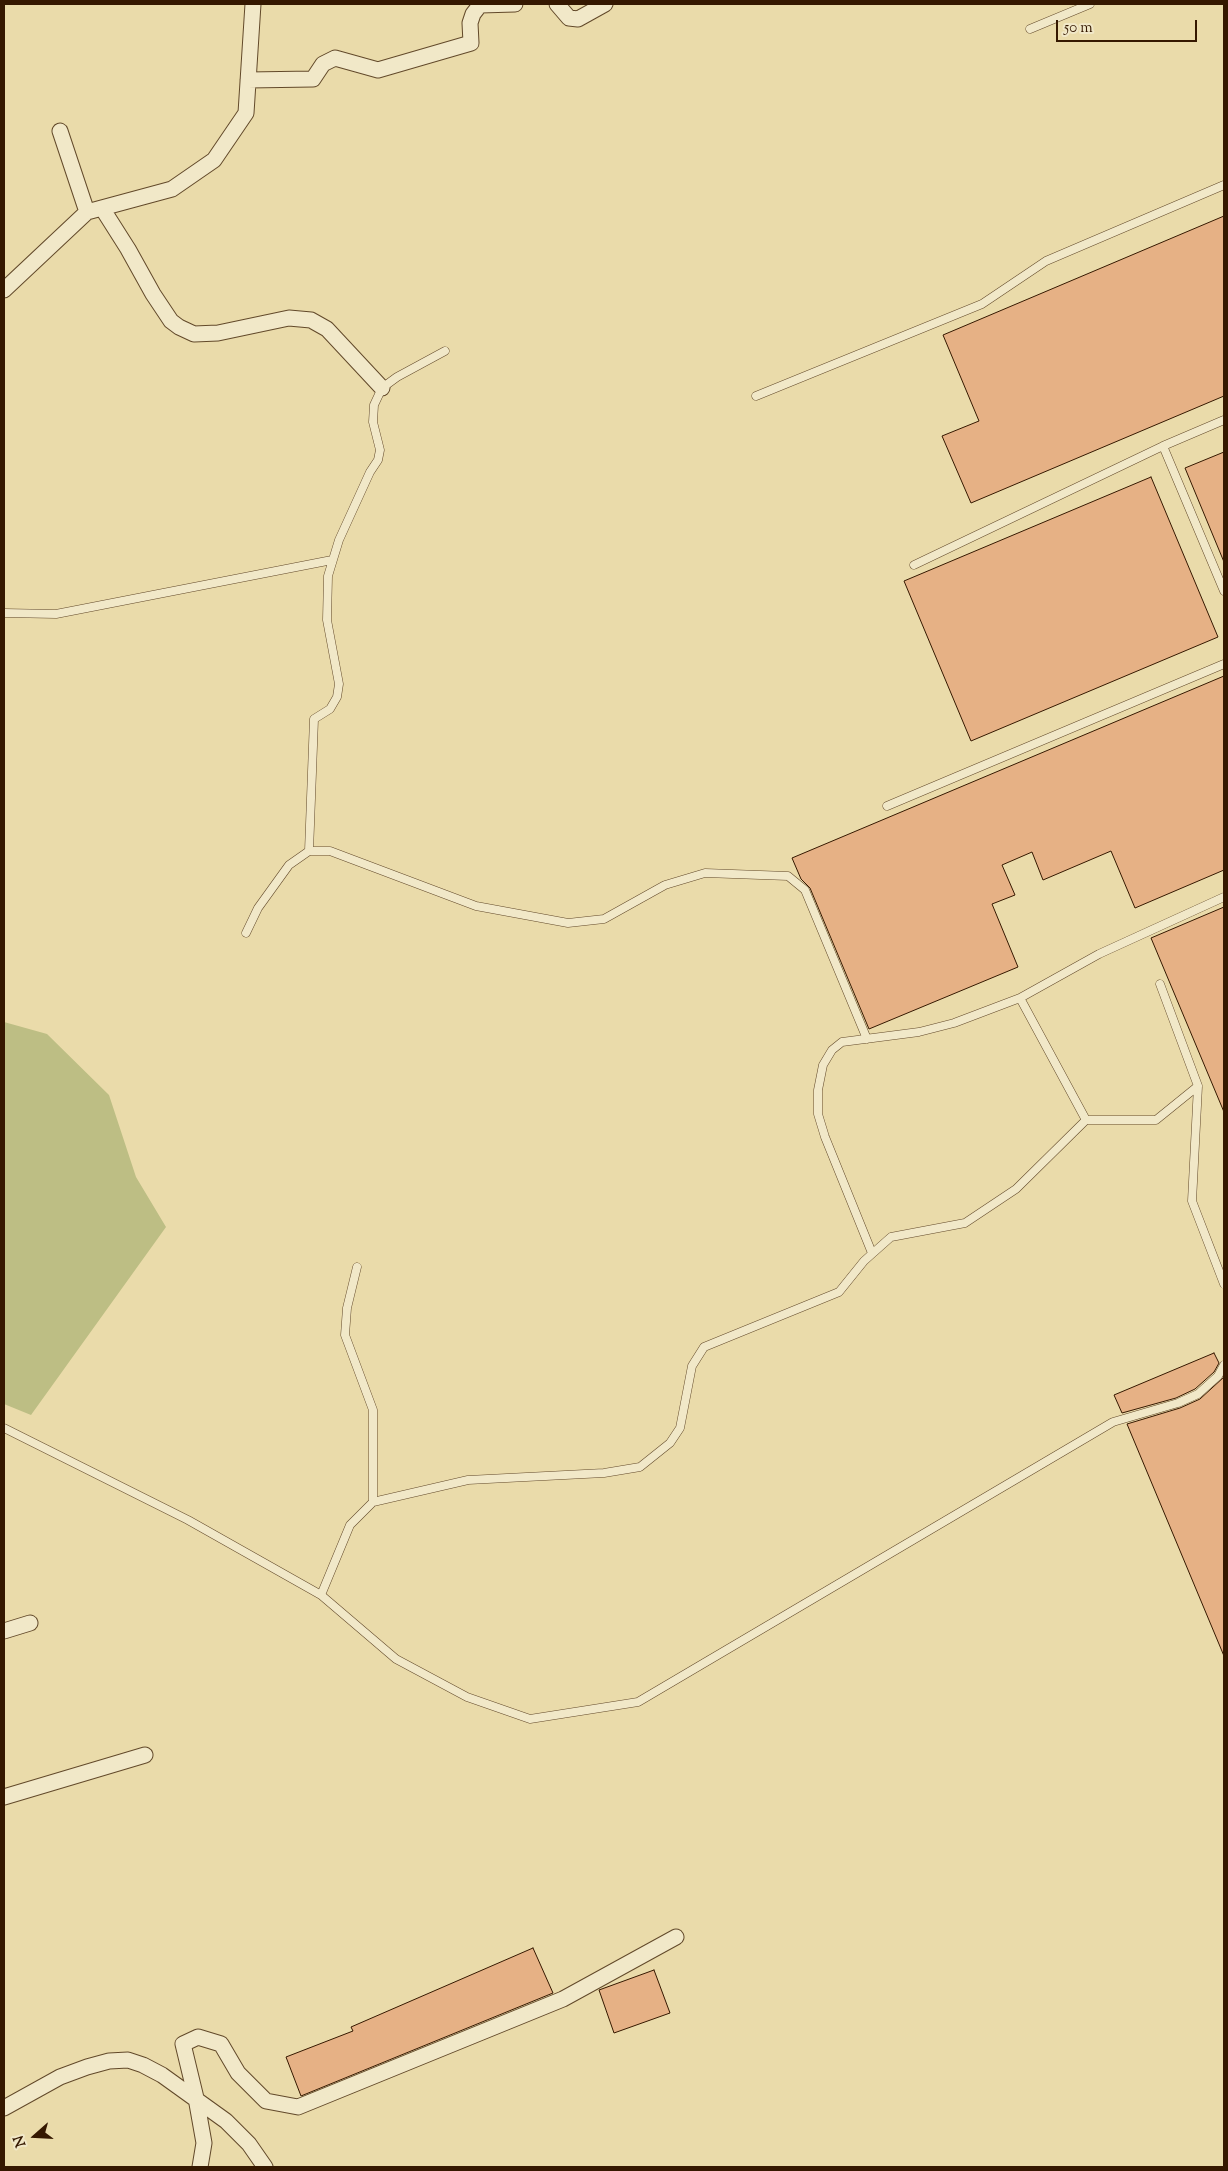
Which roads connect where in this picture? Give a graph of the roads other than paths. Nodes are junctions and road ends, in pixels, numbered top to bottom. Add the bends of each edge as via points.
1 (253, 4) edge
2 (515, 4) edge
3 (557, 4) edge
4 (605, 4) edge
5 (1090, 4) edge
6 (1030, 29) dead end
7 (248, 80) junction
8 (60, 131) dead end
9 (1224, 185) edge
10 (94, 210) junction
11 (4, 290) edge
12 (446, 351) dead end
13 (382, 388) junction
14 (756, 396) dead end
15 (1224, 420) edge
16 (1163, 446) junction
17 (332, 560) junction
18 (914, 565) dead end
19 (1224, 591) edge
20 (4, 613) edge
21 (1224, 664) edge
22 (888, 806) dead end
23 (309, 851) junction
24 (1224, 897) edge
25 (246, 934) dead end
26 (1160, 984) dead end
27 (1020, 998) junction
28 (867, 1039) junction
29 (1198, 1086) junction
30 (1086, 1120) junction
31 (872, 1253) junction
32 (357, 1267) dead end
33 (1224, 1284) edge
34 (1224, 1365) edge
35 (4, 1428) edge
36 (373, 1502) junction
37 (321, 1595) junction
38 (30, 1623) dead end
39 (4, 1631) edge
40 (145, 1756) dead end
41 (4, 1797) edge
42 (676, 1937) dead end
43 (196, 2098) junction
44 (4, 2108) edge
45 (200, 2167) edge
46 (264, 2167) edge

1 - 7 street
2 - 7 street via 480,5 470,22 471,43 378,70 335,58 324,64 313,79
3 - 4 street via 569,18 578,19
5 - 6 lane
7 - 10 street via 246,113 214,160 172,189
8 - 10 street
9 - 14 lane via 1046,260 982,304
10 - 11 street
10 - 13 street via 128,249 152,294 179,327 194,334 218,333 289,318 310,320 327,329
12 - 13 lane
13 - 17 lane via 374,405 373,422 380,450 378,460 338,540
15 - 16 lane
16 - 18 lane
16 - 19 lane
17 - 20 lane via 56,614
17 - 23 lane via 328,576 327,620 339,684 337,697 330,709 314,718
21 - 22 lane
23 - 25 lane via 290,865 258,908
23 - 28 lane via 330,851 476,906 568,922 604,919 665,885 705,873 788,876 805,890
24 - 27 lane via 1098,954
26 - 29 lane
27 - 28 lane via 954,1023 919,1032
27 - 30 lane
28 - 31 lane via 842,1042 832,1050 823,1065 818,1114
29 - 30 lane via 1156,1120
29 - 33 lane via 1192,1201
30 - 31 lane via 1016,1189 965,1223 891,1237
31 - 36 lane via 839,1292 704,1347 692,1366 680,1428 670,1443 640,1467 468,1480
32 - 36 lane via 347,1308 345,1334 374,1410
34 - 37 lane via 1218,1376 1198,1394 1113,1422 638,1702 530,1719 467,1697 396,1659
35 - 37 lane via 188,1520
36 - 37 lane via 350,1525
38 - 39 street
40 - 41 street
42 - 43 street via 563,1999 298,2107 266,2101 238,2074 222,2044 198,2037 183,2044
43 - 44 street via 143,2065 128,2060 87,2067 60,2077
43 - 45 street via 204,2143
43 - 46 street via 239,2132

